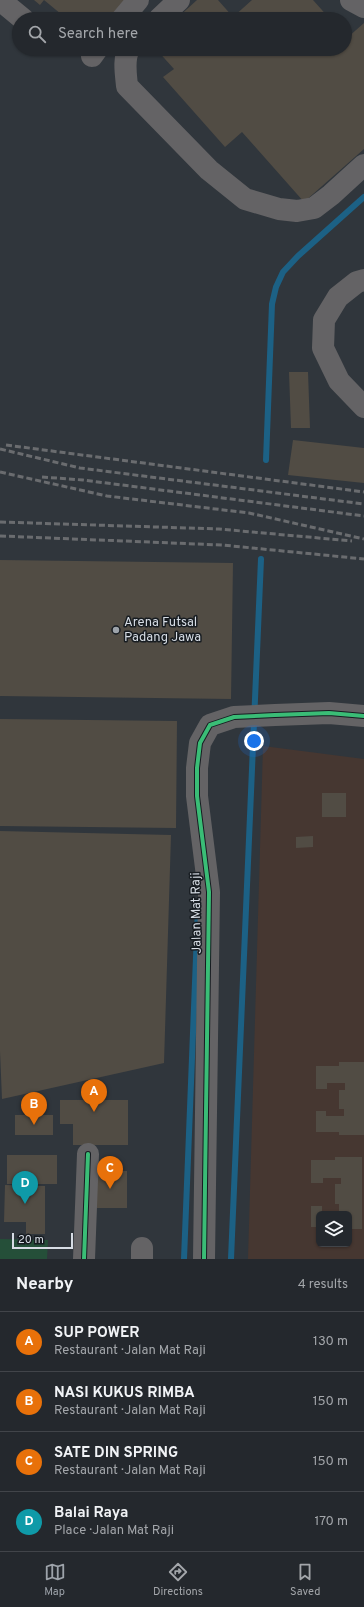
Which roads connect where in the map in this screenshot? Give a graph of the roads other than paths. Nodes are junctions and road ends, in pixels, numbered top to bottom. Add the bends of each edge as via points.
1 (0, 0) edge
2 (138, 0) edge
3 (179, 0) edge
4 (351, 0) edge
5 (364, 7) edge
6 (15, 12) edge
7 (128, 12) edge
8 (166, 12) edge
9 (126, 56) edge
10 (364, 165) edge
11 (364, 280) edge
12 (339, 381) junction
13 (364, 383) edge
14 (364, 407) edge
15 (364, 716) edge
16 (88, 1154) dead end
17 (84, 1259) edge
18 (204, 1259) edge

1 - 6 street
2 - 7 street
3 - 8 street
4 - 5 street
9 - 10 street via 127,86 210,170 245,199 279,209 297,211 314,208
11 - 12 street via 357,282 338,297 324,320 323,348
12 - 13 street
12 - 14 street
15 - 18 street, Jalan Mat Raji via 329,713 234,717 210,725 200,743 197,796 209,892
16 - 17 street

